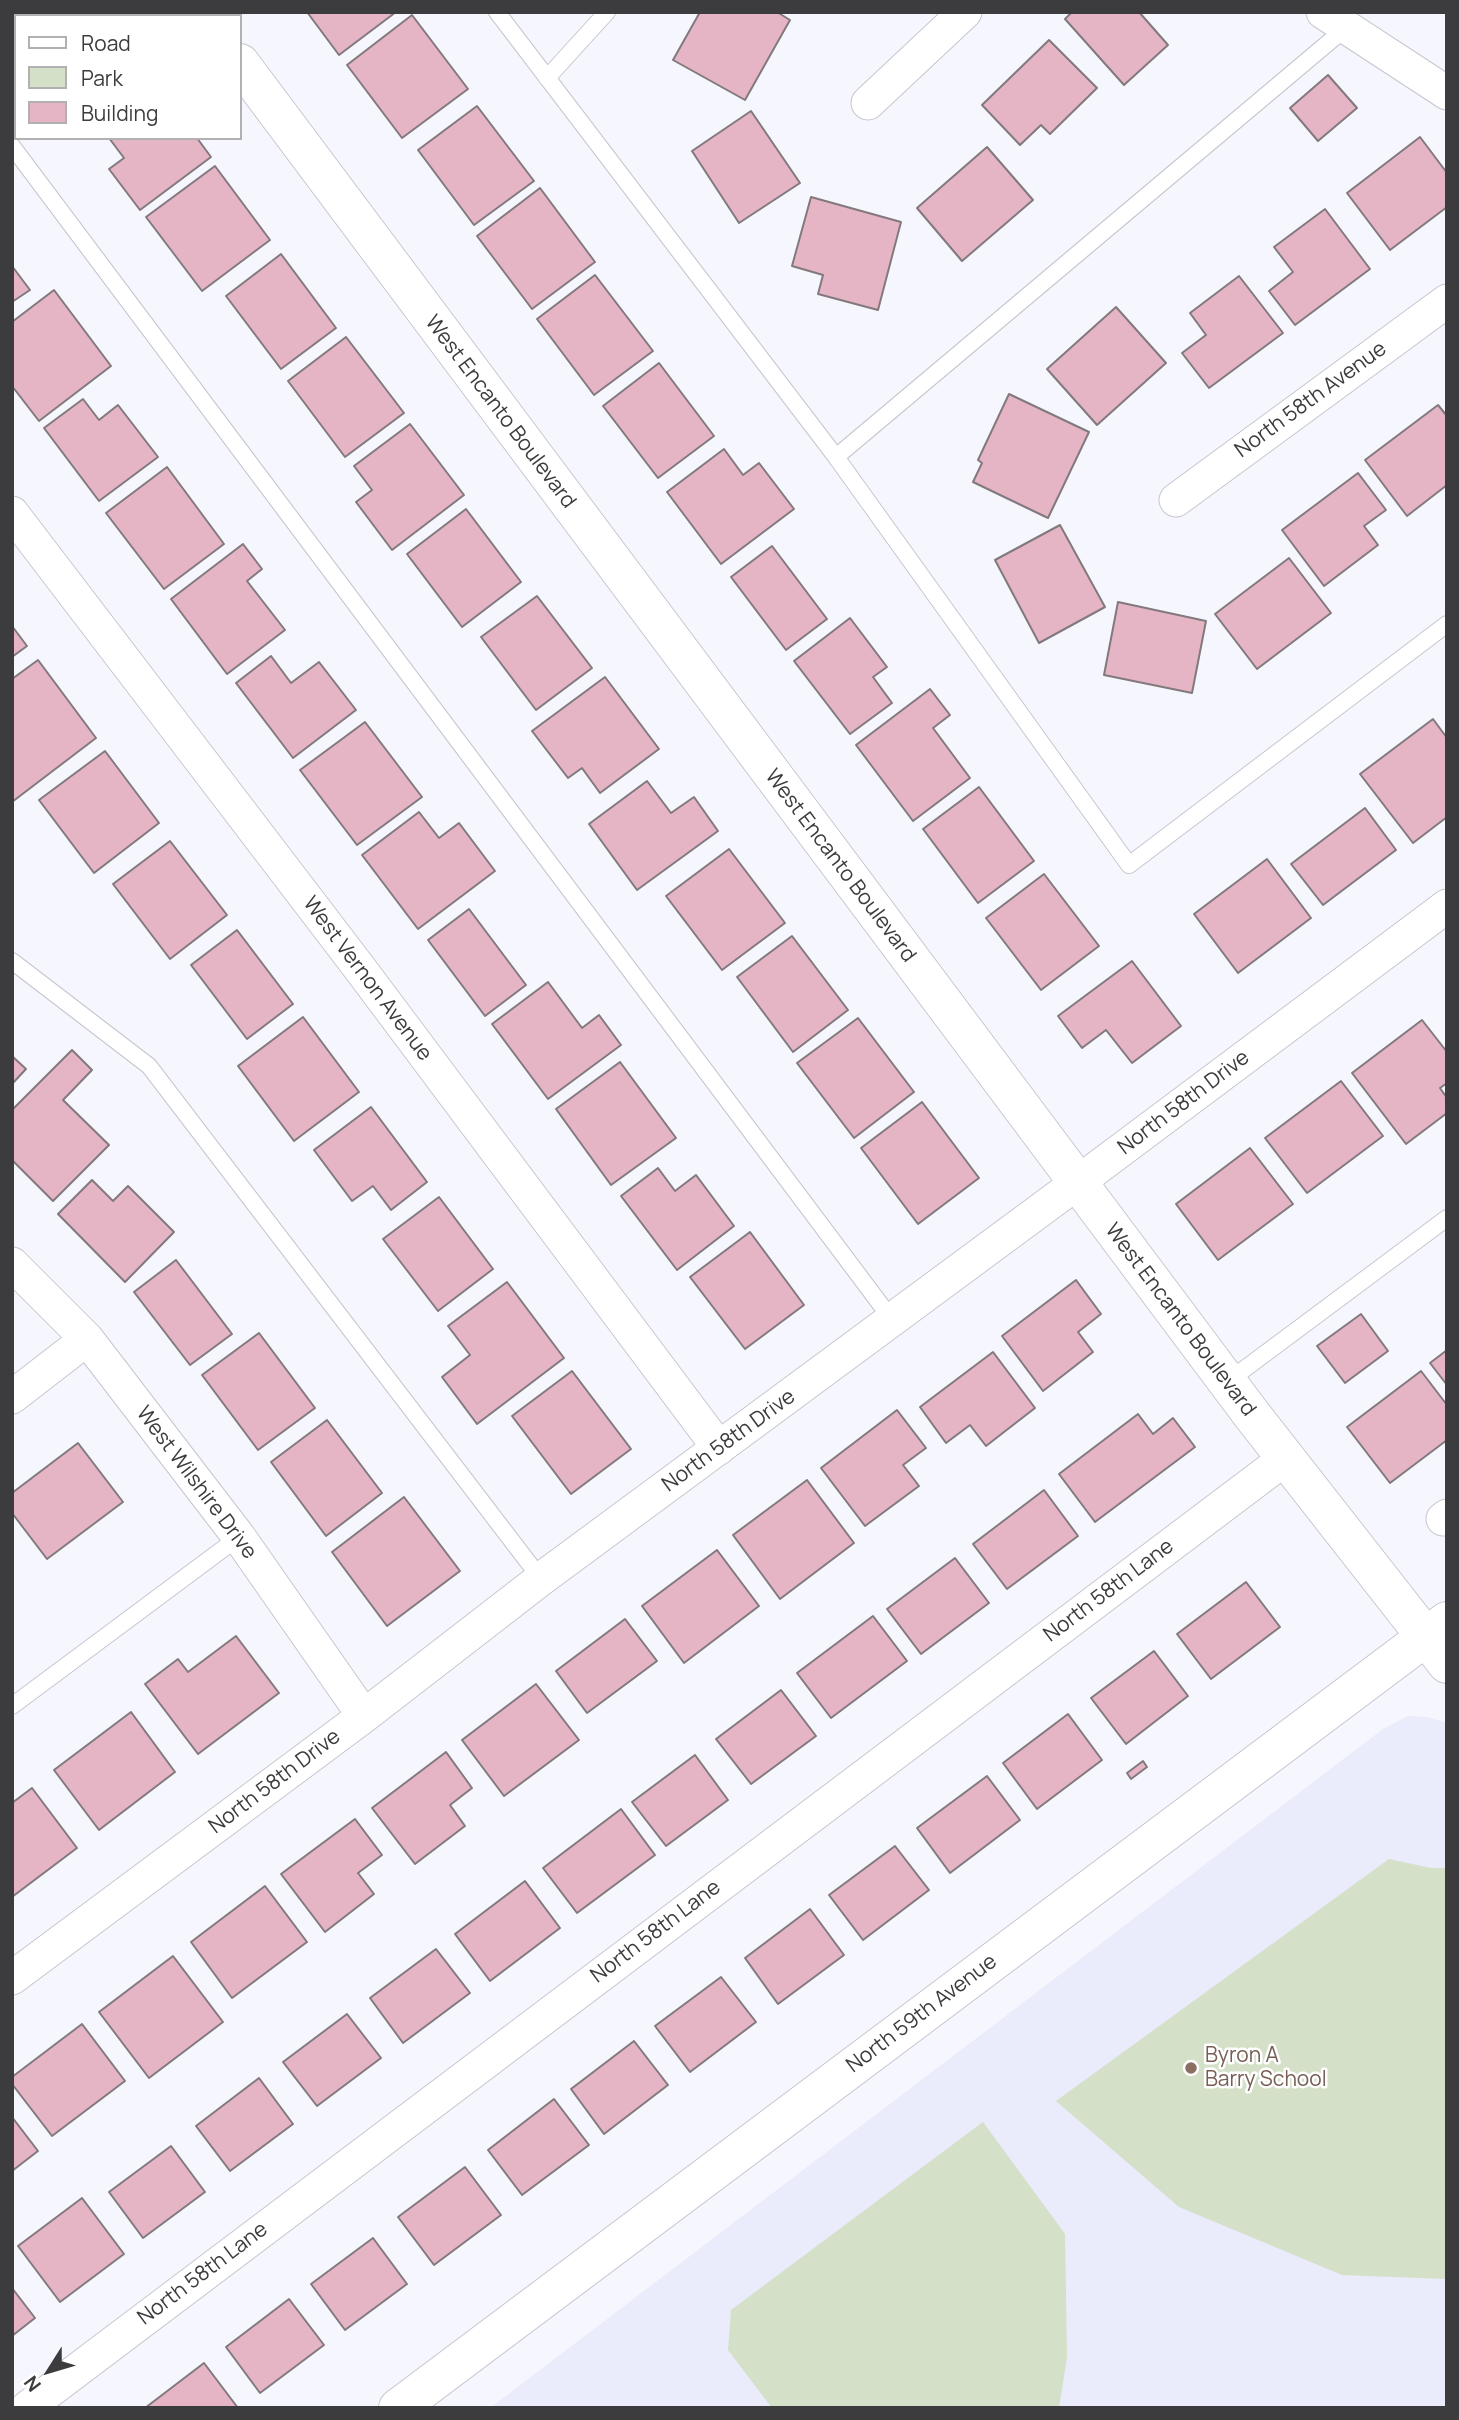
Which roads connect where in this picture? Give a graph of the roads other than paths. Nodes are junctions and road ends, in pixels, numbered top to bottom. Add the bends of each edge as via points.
1 (497, 12) edge
2 (607, 12) edge
3 (965, 12) edge
4 (1335, 20) edge
5 (242, 66) edge
6 (547, 78) junction
7 (1447, 93) edge
8 (869, 103) dead end
9 (12, 146) edge
10 (1447, 301) edge
11 (836, 457) junction
12 (1176, 500) dead end
13 (12, 513) edge
14 (1447, 624) edge
15 (1447, 906) edge
16 (12, 961) edge
17 (1077, 1183) junction
18 (1447, 1218) edge
19 (12, 1264) edge
20 (893, 1321) junction
21 (87, 1339) junction
22 (1227, 1382) junction
23 (12, 1397) edge
24 (719, 1448) junction
25 (1286, 1458) junction
26 (239, 1537) junction
27 (541, 1579) junction
28 (1439, 1640) edge
29 (12, 1706) edge
30 (363, 1716) junction
31 (12, 1979) edge
32 (27, 2408) edge
33 (398, 2408) edge

1 - 6 lane
2 - 6 lane
3 - 8 street
4 - 7 street
4 - 11 lane
5 - 17 street, West Encanto Boulevard
6 - 11 lane
9 - 20 lane
10 - 12 street, North 58th Avenue
11 - 14 lane via 1129,866
13 - 24 street, West Vernon Avenue
15 - 17 street, North 58th Drive
16 - 27 lane via 149,1066
17 - 20 street, North 58th Drive
17 - 22 street, West Encanto Boulevard
18 - 22 lane
19 - 21 street, West Wilshire Drive
20 - 24 street, North 58th Drive
21 - 23 street
21 - 26 street, West Wilshire Drive
22 - 25 street, West Encanto Boulevard
24 - 27 street, North 58th Drive
25 - 28 street, West Encanto Boulevard
25 - 32 street, North 58th Lane
26 - 29 lane
26 - 30 street, West Wilshire Drive
27 - 30 street, North 58th Drive
28 - 33 street, North 59th Avenue
30 - 31 street, North 58th Drive

